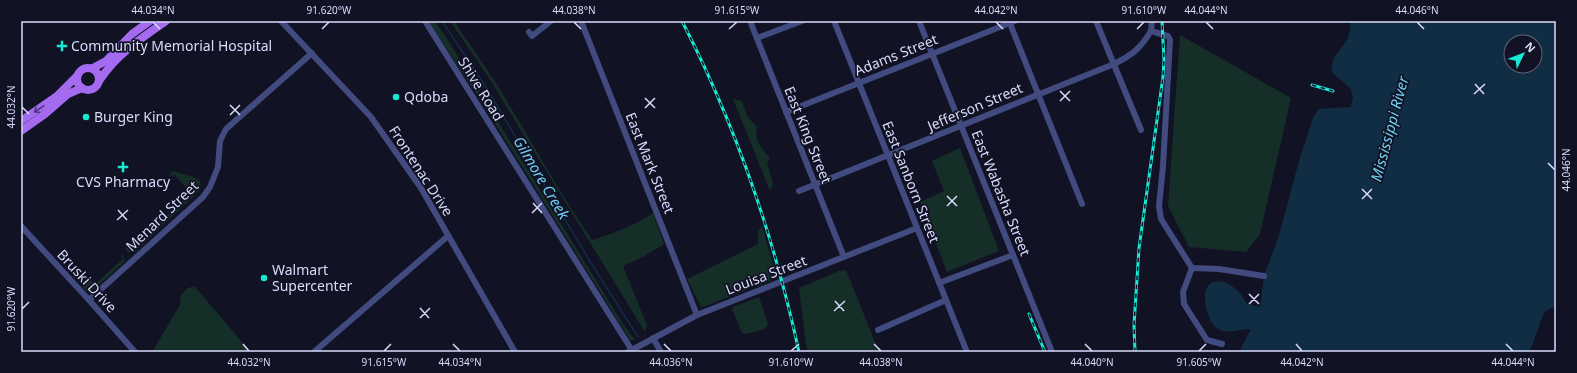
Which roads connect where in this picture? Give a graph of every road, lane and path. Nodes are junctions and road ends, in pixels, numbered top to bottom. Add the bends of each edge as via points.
1 (150, 21) edge
2 (166, 21) edge
3 (281, 21) edge
4 (425, 21) edge
5 (551, 21) edge
6 (581, 21) edge
7 (750, 21) edge
8 (802, 21) edge
9 (834, 21) edge
10 (919, 21) edge
11 (1096, 21) edge
12 (1152, 21) edge
13 (1011, 22) edge
14 (1151, 31) junction
15 (528, 32) dead end
16 (757, 38) junction
17 (932, 53) junction
18 (312, 54) junction
19 (1114, 64) junction
20 (93, 68) junction
21 (77, 76) junction
22 (99, 81) junction
23 (859, 83) junction
24 (82, 88) junction
25 (1038, 94) junction
26 (786, 112) junction
27 (21, 121) edge
28 (961, 126) junction
29 (1140, 130) dead end
30 (21, 131) edge
31 (888, 156) junction
32 (815, 184) junction
33 (799, 191) dead end
34 (1082, 204) dead end
35 (21, 226) edge
36 (917, 228) junction
37 (448, 236) junction
38 (1013, 255) junction
39 (844, 257) junction
40 (1192, 268) junction
41 (1264, 276) dead end
42 (939, 283) junction
43 (90, 300) junction
44 (946, 300) junction
45 (697, 315) junction
46 (878, 330) dead end
47 (653, 338) junction
48 (1222, 344) dead end
49 (631, 351) edge
50 (135, 352) edge
51 (314, 352) edge
52 (515, 352) edge
53 (661, 352) edge
54 (966, 352) edge
55 (1052, 352) edge

1 - 20 main road via 106,61
2 - 22 main road via 122,53
3 - 18 street, Frontenac Drive
4 - 49 street, Shive Road
5 - 15 street via 532,36
6 - 45 street, East Mark Street
7 - 16 street, East King Street
8 - 16 street
9 - 23 street, East Sanborn Street
10 - 17 street, East Wabasha Street
11 - 19 street
12 - 14 street
13 - 17 street, Adams Street
13 - 25 street
14 - 19 street, Jefferson Street via 1142,46 1130,57
14 - 40 street via 1168,36 1170,40 1159,206 1161,219
16 - 26 street, East King Street
17 - 23 street, Adams Street
17 - 28 street, East Wabasha Street
18 - 37 street, Frontenac Drive via 372,117 421,188
18 - 43 street, Menard Street via 226,129 220,141 218,167 203,197
19 - 25 street, Jefferson Street
19 - 29 street
20 - 21 main road via 84,68
20 - 22 main road via 99,74
21 - 24 main road via 78,84
21 -> 27 main road via 57,96
22 - 24 main road via 92,90
23 - 26 street, Adams Street
23 - 31 street, East Sanborn Street
24 - 30 main road via 68,94
25 - 28 street, Jefferson Street
25 - 34 street
26 - 32 street, East King Street
28 - 31 street, Jefferson Street
28 - 38 street, East Wabasha Street
31 - 32 street, Jefferson Street
31 - 36 street, East Sanborn Street
32 - 33 street, Jefferson Street
32 - 39 street, East King Street
35 - 43 street, Bruski Drive
36 - 39 street, Louisa Street
36 - 42 street, East Sanborn Street
37 - 51 street
37 - 52 street, Frontenac Drive
38 - 42 street
38 - 55 street, East Wabasha Street
39 - 45 street, Louisa Street
40 - 41 street
40 - 48 street via 1183,292 1184,304 1207,340
42 - 44 street, East Sanborn Street
43 - 50 street, Bruski Drive
44 - 46 street
44 - 54 street, East Sanborn Street
45 - 47 street, Louisa Street
47 - 49 street, Louisa Street
47 - 53 street

